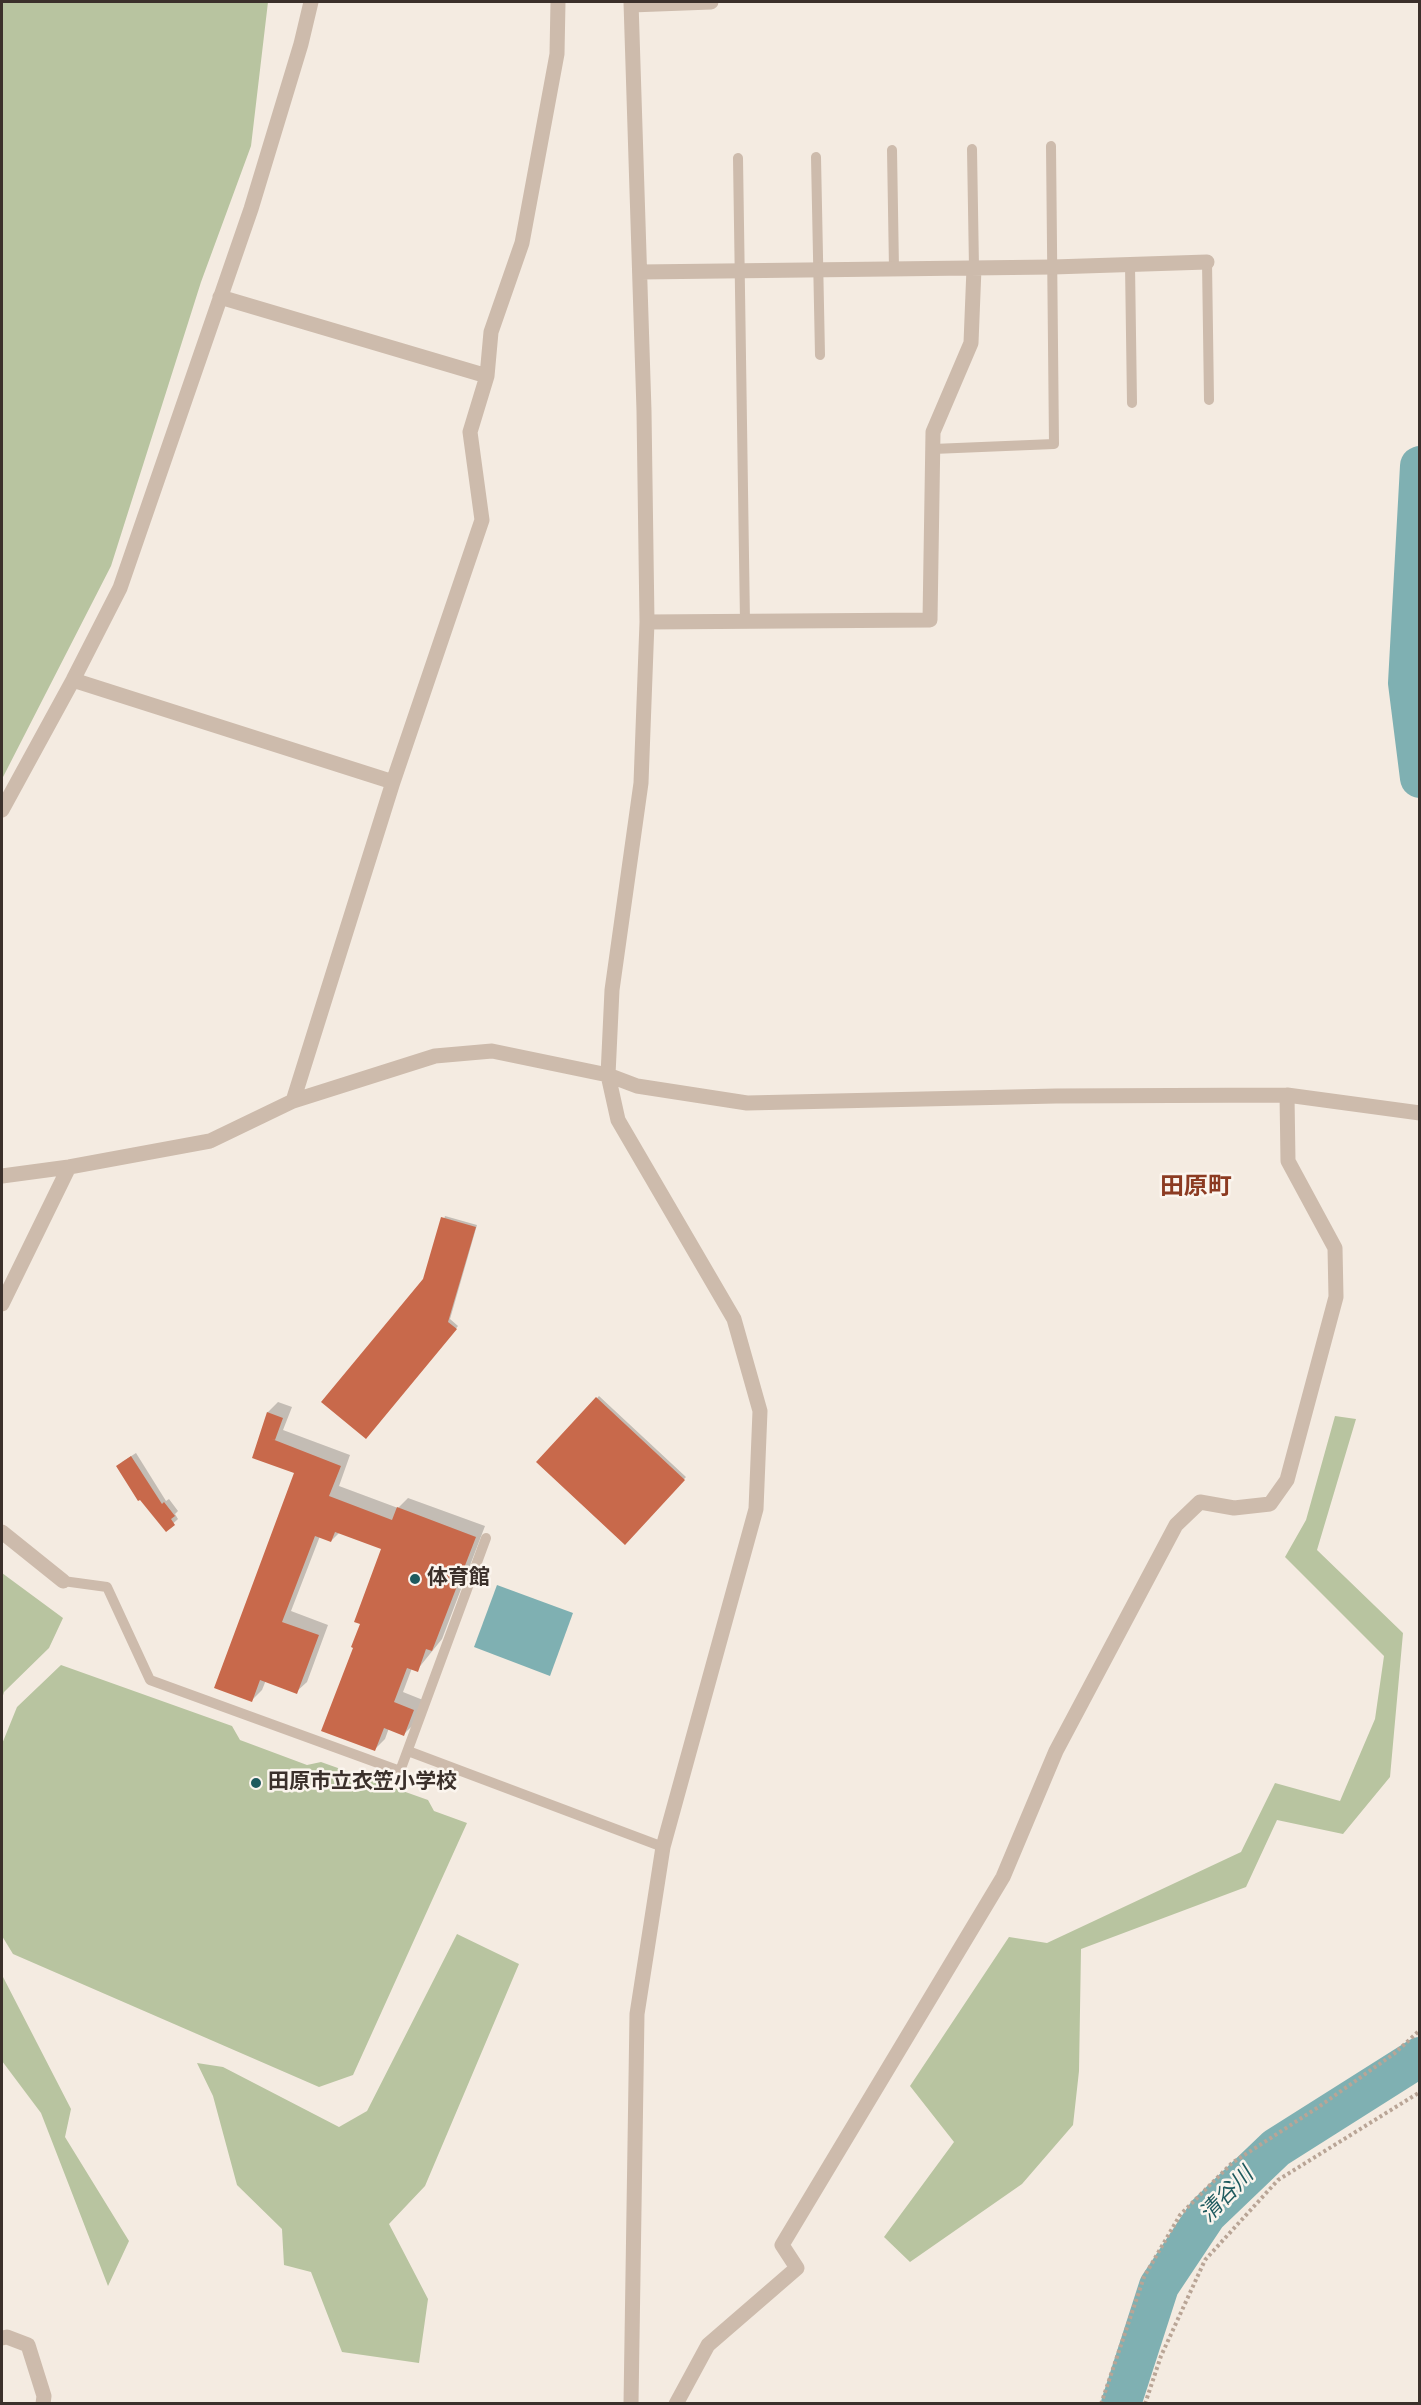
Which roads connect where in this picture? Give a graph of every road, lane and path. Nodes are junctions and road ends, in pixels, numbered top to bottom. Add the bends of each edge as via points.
1 (311, 2) edge
2 (558, 2) edge
3 (711, 2) edge
4 (631, 3) edge
5 (1051, 146) dead end
6 (972, 149) dead end
7 (892, 150) dead end
8 (738, 158) dead end
9 (816, 158) dead end
10 (1207, 262) joint
11 (1130, 265) junction
12 (1053, 267) junction
13 (974, 268) junction
14 (894, 269) junction
15 (819, 270) junction
16 (740, 271) junction
17 (640, 272) junction
18 (220, 297) junction
19 (820, 355) dead end
20 (487, 375) junction
21 (1209, 400) dead end
22 (1132, 404) dead end
23 (933, 449) junction
24 (647, 622) junction
25 (745, 622) junction
26 (73, 680) junction
27 (393, 782) junction
28 (2, 810) edge
29 (608, 1075) junction
30 (1287, 1095) junction
31 (293, 1101) junction
32 (1419, 1113) edge
33 (69, 1167) junction
34 (2, 1176) edge
35 (2, 1304) edge
36 (2, 1532) edge
37 (486, 1538) dead end
38 (63, 1581) joint
39 (408, 1751) junction
40 (663, 1847) junction
41 (1419, 2030) edge
42 (1419, 2092) edge
43 (2, 2338) edge
44 (43, 2403) edge
45 (631, 2403) edge
46 (676, 2403) edge
47 (1101, 2403) edge
48 (1145, 2403) edge

1 - 18 street via 254,198
2 - 20 street via 557,54 522,243 491,332
3 - 4 street
4 - 17 street
5 - 12 lane
6 - 13 lane
7 - 14 lane
8 - 16 lane
9 - 15 lane
10 - 11 street
10 - 21 lane
11 - 12 street
11 - 22 lane
12 - 13 street
12 - 23 lane via 1054,444
13 - 14 street
13 - 23 street via 971,343 933,432
14 - 15 street
15 - 16 street
15 - 19 lane
16 - 17 street
16 - 25 lane
17 - 24 street
18 - 20 street
18 - 26 street via 120,588
20 - 27 street via 470,432 483,520
23 - 25 street via 930,620
24 - 25 street
24 - 29 street via 641,783 612,990
26 - 27 street
26 - 28 street
27 - 31 street
29 - 30 street via 637,1086 747,1103
29 - 31 street via 492,1051 435,1056
29 - 40 street via 618,1120 734,1319 760,1411 756,1509
30 - 32 street
30 - 46 street via 1288,1161 1335,1248 1336,1298 1287,1480 1270,1504 1234,1508 1200,1502 1176,1525 1056,1751 1003,1877 782,2245 797,2268 708,2345
31 - 33 street via 210,1141
33 - 34 street
33 - 35 street
36 - 38 street
37 - 39 lane
38 - 39 lane via 107,1587 150,1680 400,1771
39 - 40 lane
40 - 45 street via 637,2014
41 - 47 path via 1395,2053 1232,2163 1180,2214 1144,2277
42 - 48 path via 1278,2180 1205,2260 1161,2356
43 - 44 street via 28,2344

